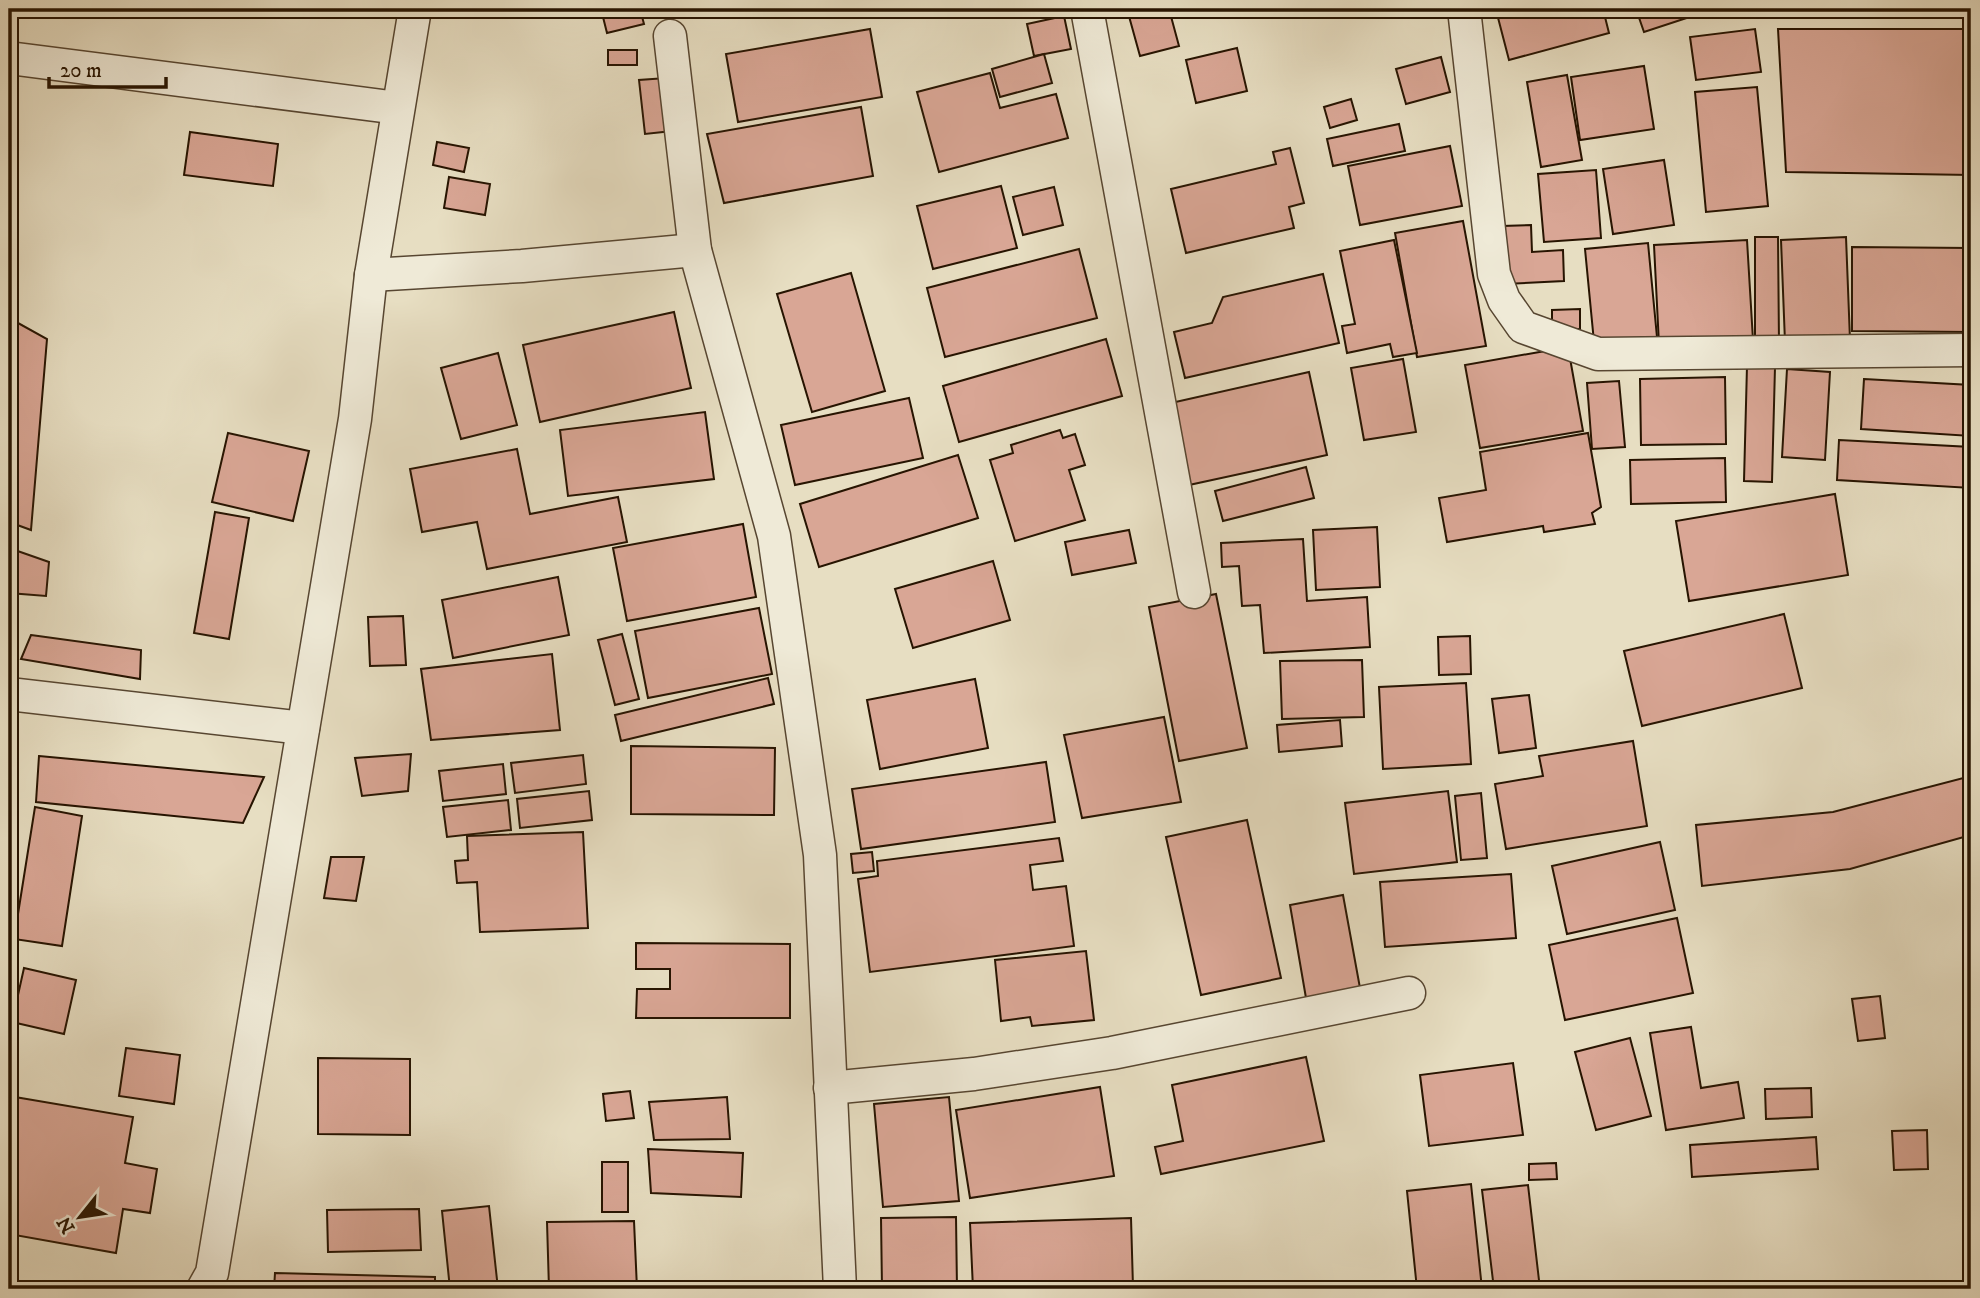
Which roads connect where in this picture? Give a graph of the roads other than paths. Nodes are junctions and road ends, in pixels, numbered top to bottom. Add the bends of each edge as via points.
1 (415, 9) edge
2 (1087, 9) edge
3 (1464, 9) edge
4 (670, 36) dead end
5 (9, 58) edge
6 (398, 108) junction
7 (695, 250) junction
8 (371, 275) junction
9 (1971, 350) edge
10 (1194, 592) dead end
11 (9, 694) edge
12 (303, 728) junction
13 (1409, 993) dead end
14 (830, 1088) junction
15 (203, 1289) edge
16 (840, 1289) edge

1 - 6 street
2 - 10 street
3 - 9 street via 1494,274 1504,300 1523,327 1598,354
4 - 7 street
5 - 6 street
6 - 8 street
7 - 8 street
7 - 14 street via 774,536 820,855
8 - 12 street via 355,419
11 - 12 street
12 - 15 street via 214,1259
13 - 14 street via 1112,1053 974,1074
14 - 16 street

